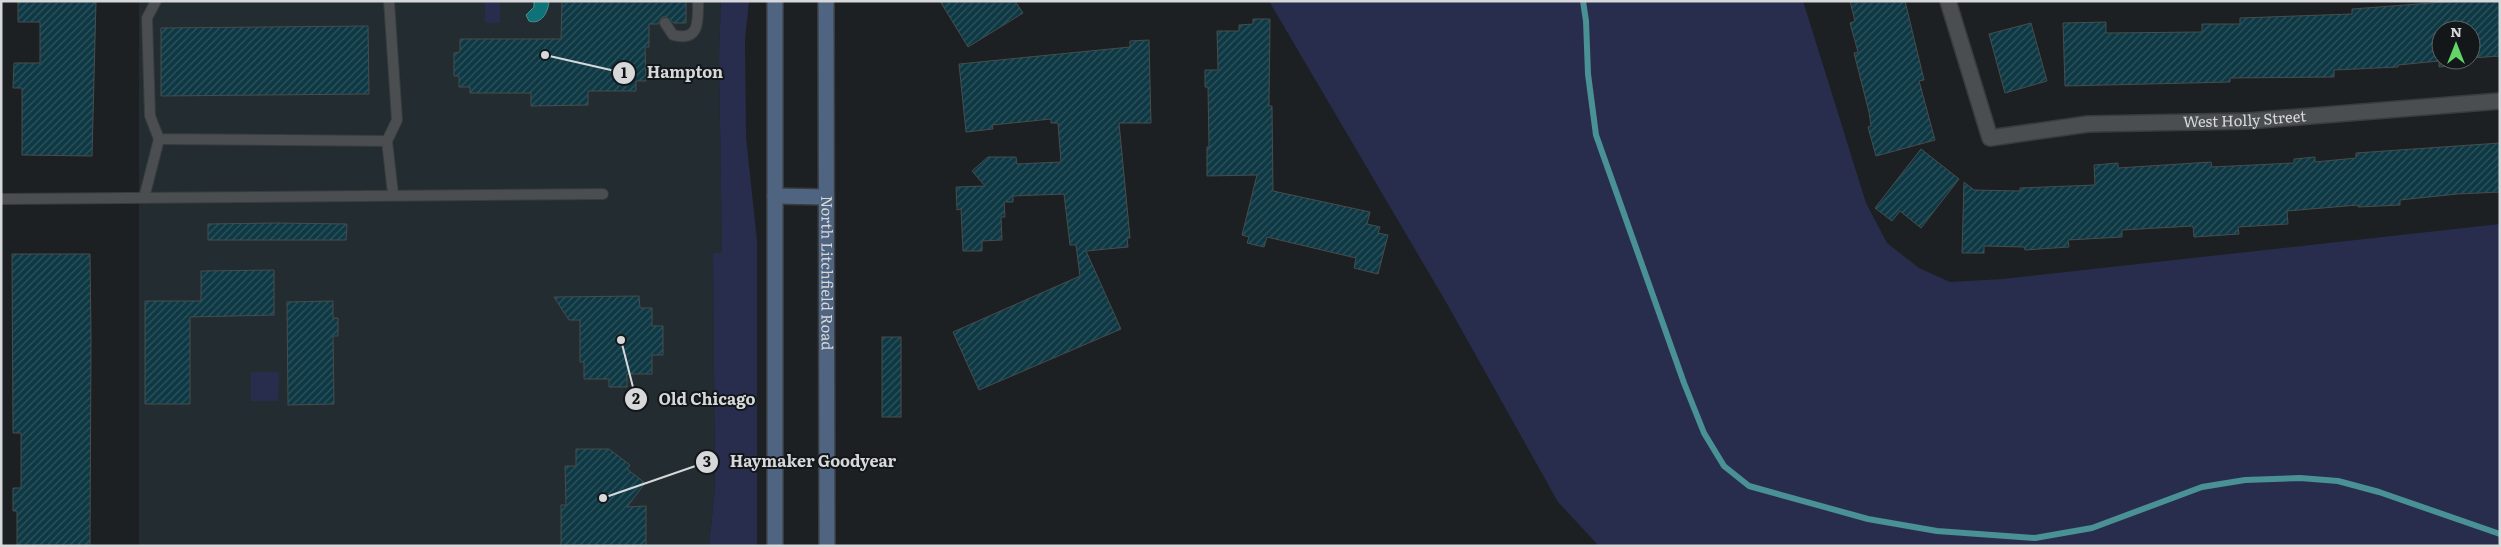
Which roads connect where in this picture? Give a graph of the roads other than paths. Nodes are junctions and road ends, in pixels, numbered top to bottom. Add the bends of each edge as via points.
1 (156, 1) edge
2 (389, 1) edge
3 (698, 1) edge
4 (775, 1) edge
5 (826, 1) edge
6 (1948, 1) edge
7 (666, 23) dead end
8 (2500, 102) edge
9 (159, 140) junction
10 (387, 141) junction
11 (393, 194) junction
12 (603, 194) dead end
13 (775, 196) junction
14 (825, 197) junction
15 (1, 198) edge
16 (144, 198) junction
17 (775, 546) edge
18 (826, 546) edge

1 - 9 lane via 147,18 150,116
2 - 10 lane via 397,120
3 - 7 lane via 698,24 689,36 673,36
4 - 13 main road
5 - 14 main road, North Litchfield Road
6 - 8 street, West Holly Street via 1990,138 2088,124 2248,121
9 - 10 lane
9 - 16 lane
10 - 11 lane
11 - 12 lane
11 - 16 lane
13 - 14 main road
13 - 17 main road
14 - 18 main road, North Litchfield Road
15 - 16 lane

